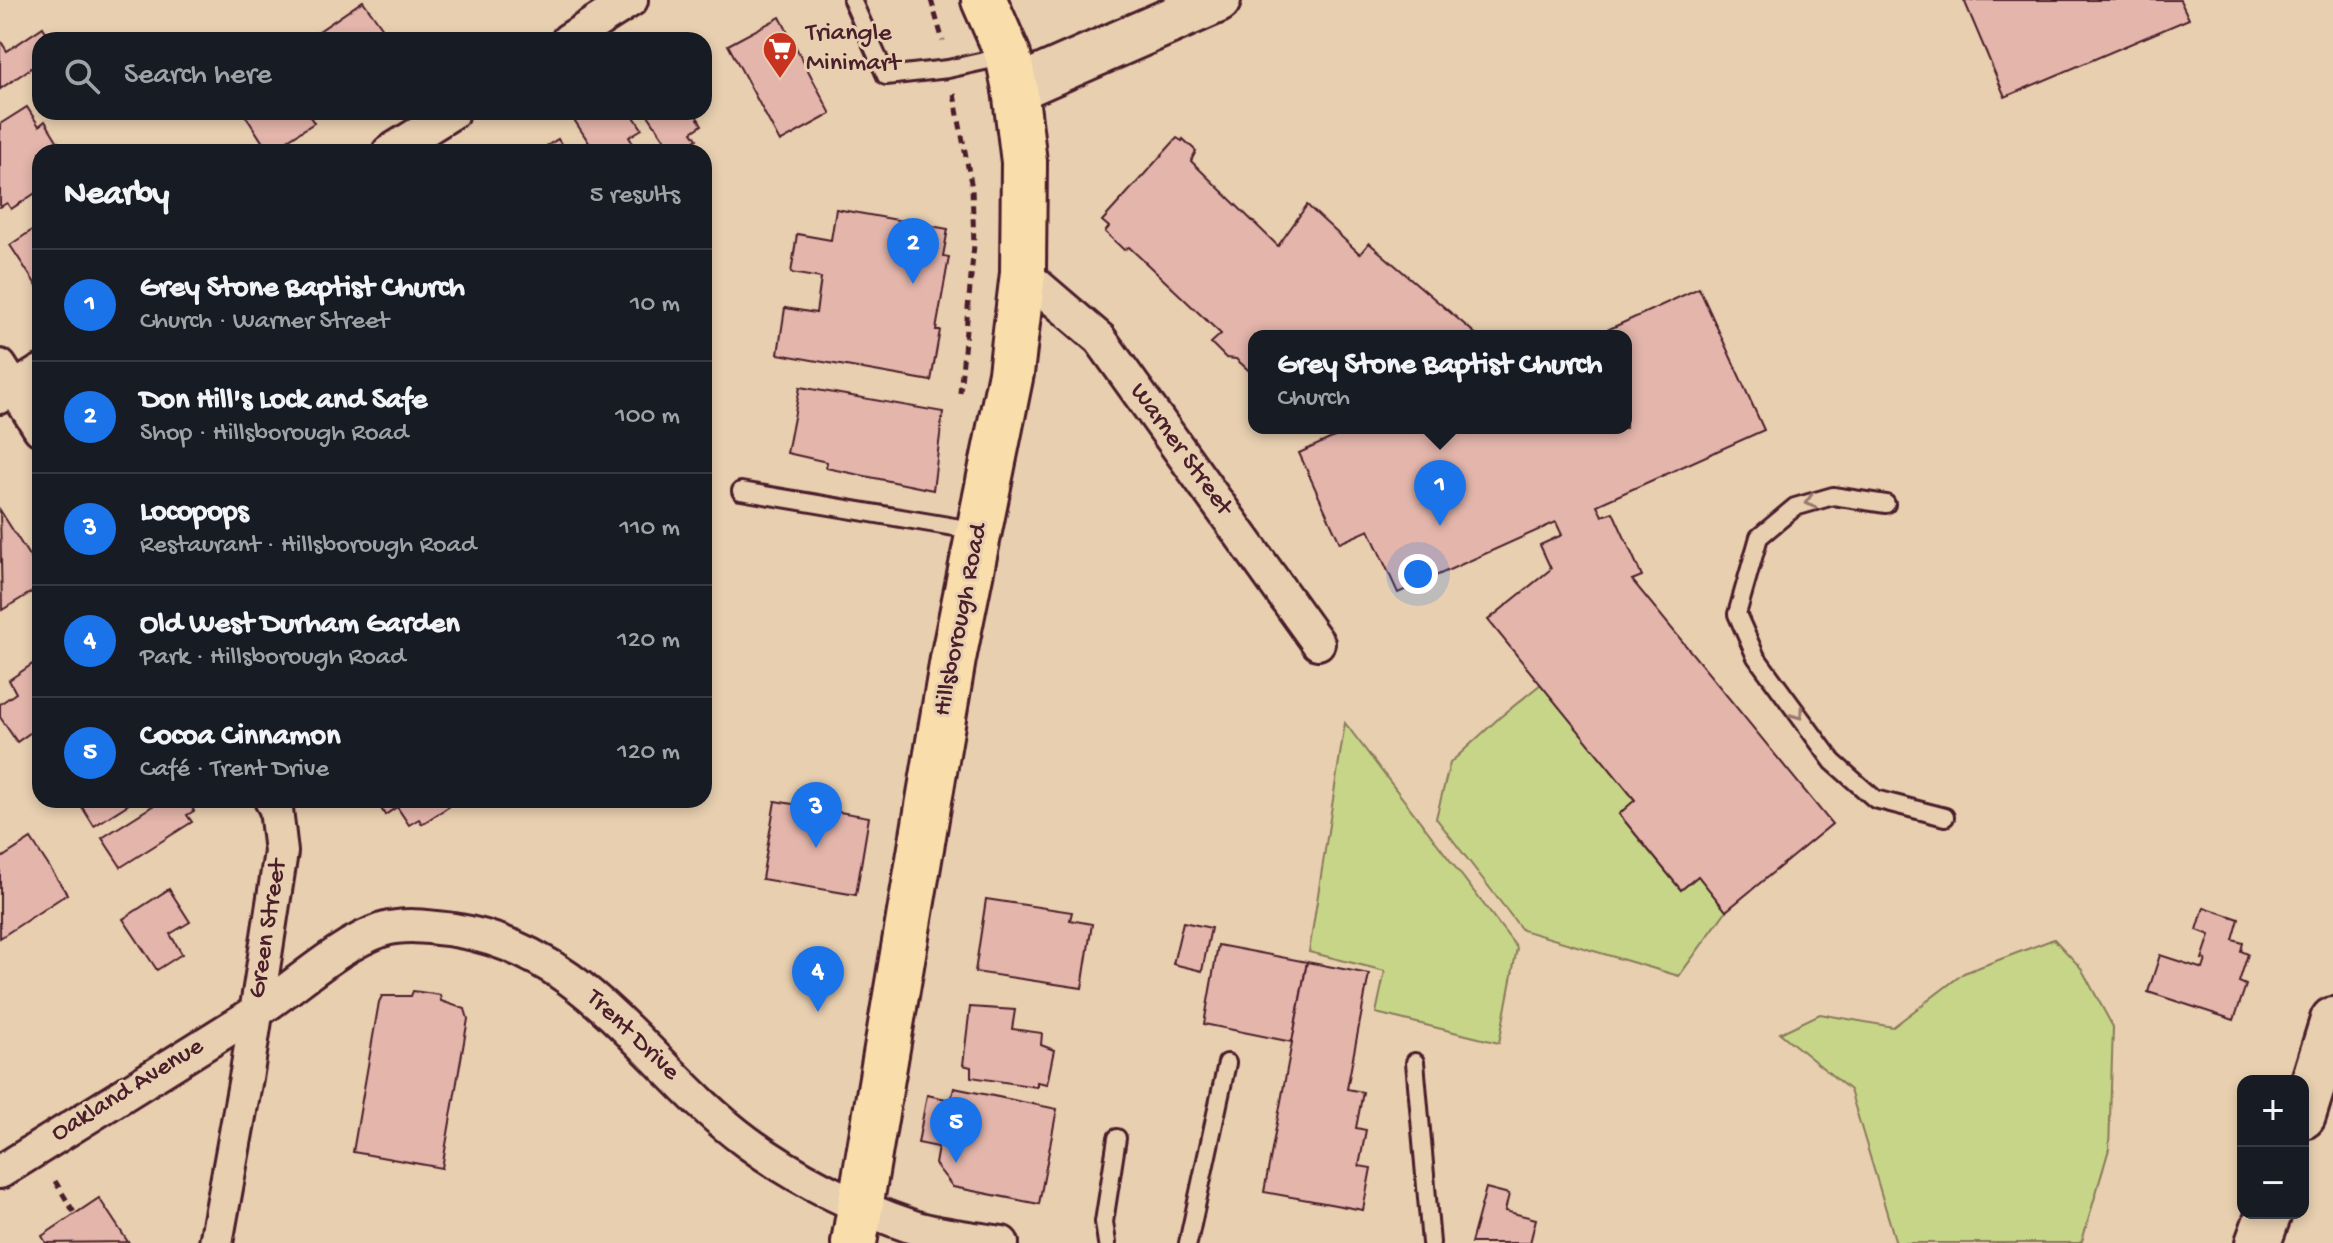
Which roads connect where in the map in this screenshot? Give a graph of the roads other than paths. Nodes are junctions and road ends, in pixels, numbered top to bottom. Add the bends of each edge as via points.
1 (631, 0) edge
2 (852, 0) edge
3 (984, 0) edge
4 (1218, 0) edge
5 (581, 32) edge
6 (1012, 72) junction
7 (440, 120) edge
8 (402, 144) edge
9 (1023, 273) junction
10 (14, 381) edge
11 (32, 414) edge
12 (741, 491) dead end
13 (1886, 504) dead end
14 (979, 531) junction
15 (1318, 643) dead end
16 (274, 808) edge
17 (1945, 817) dead end
18 (256, 1012) junction
19 (2333, 1020) edge
20 (1415, 1062) dead end
21 (1227, 1063) dead end
22 (2309, 1097) edge
23 (1117, 1138) dead end
24 (0, 1172) edge
25 (2267, 1219) edge
26 (857, 1225) edge
27 (216, 1243) edge
28 (1002, 1243) edge
29 (1107, 1243) edge
30 (1188, 1243) edge
31 (1431, 1243) edge
32 (2258, 1243) edge

1 - 5 street
2 - 6 lane via 886,76 948,69
3 - 6 main road, Hillsborough Road
4 - 6 street
6 - 9 main road, Hillsborough Road via 1024,162
7 - 8 street
9 - 14 main road, Hillsborough Road via 1011,373
9 - 15 street, Warner Street via 1100,339
10 - 11 street
12 - 14 lane
13 -> 17 lane via 1833,496 1795,507 1759,537 1737,614 1756,657 1833,762 1875,799
14 - 26 main road, Hillsborough Road
16 - 18 street, Green Street via 281,852
18 - 24 street, Oakland Avenue
18 - 26 street, Trent Drive via 346,949 386,929 433,927 494,940 584,988 747,1142
18 - 27 street, Green Street
19 - 22 street
20 - 31 lane
21 - 30 lane
23 - 29 lane via 1104,1222
25 - 32 street
26 - 28 street, Trent Drive via 915,1228

